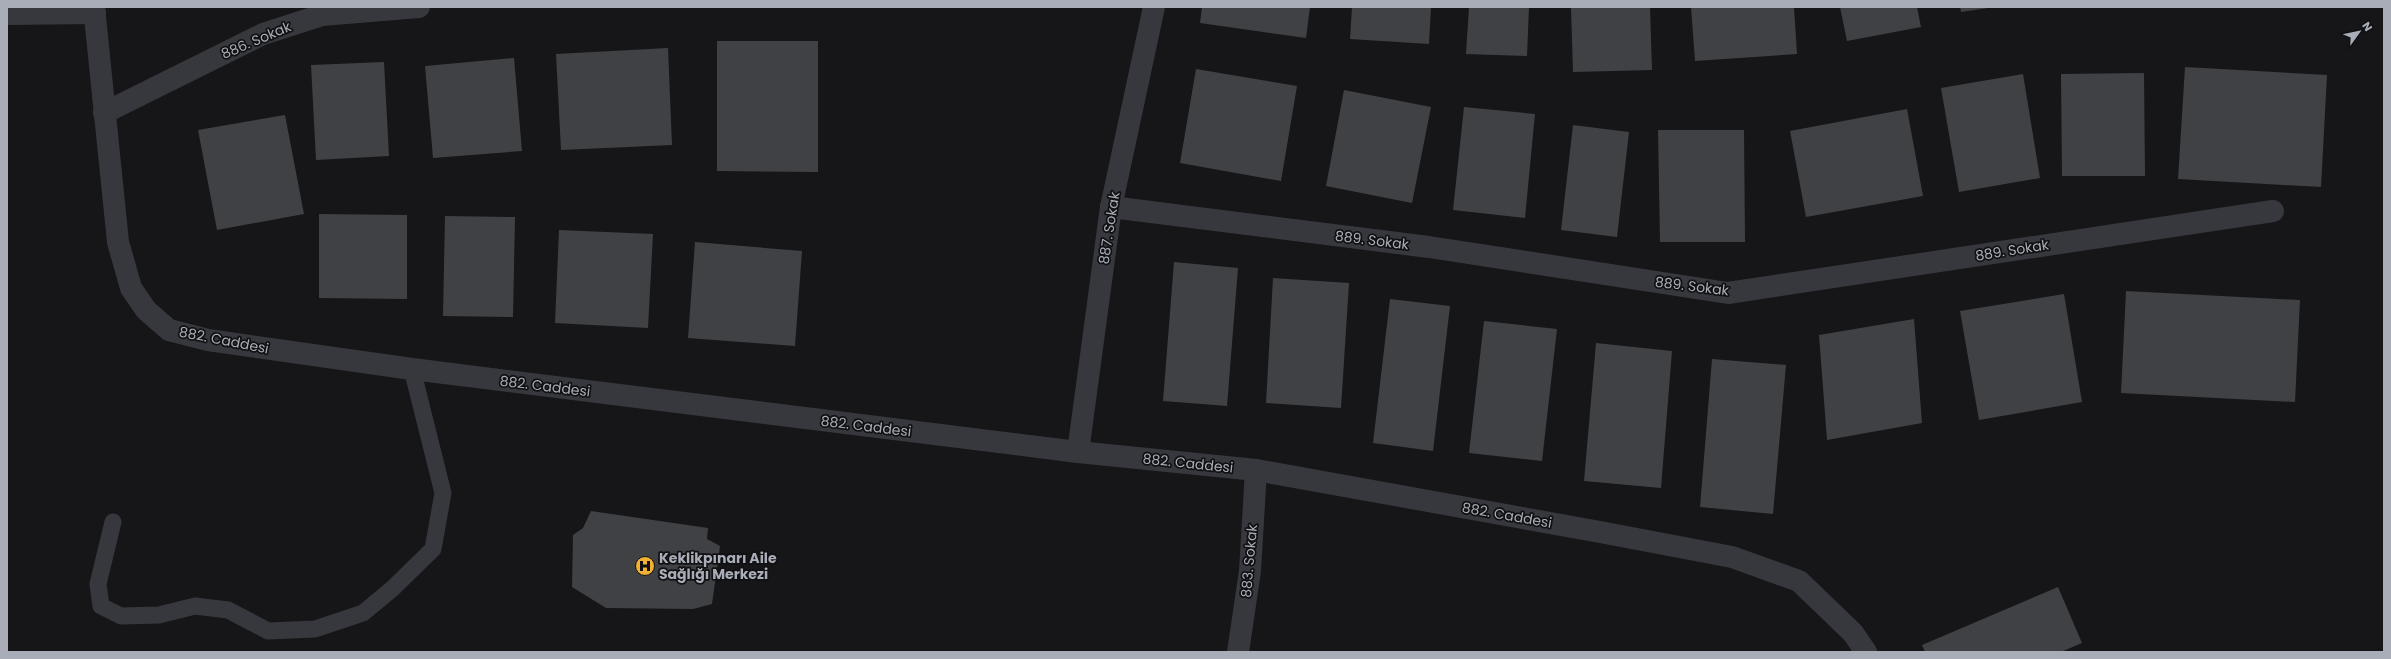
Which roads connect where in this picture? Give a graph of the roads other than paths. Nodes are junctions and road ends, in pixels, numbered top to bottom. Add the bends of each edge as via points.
1 (418, 7) edge
2 (1154, 7) edge
3 (95, 10) edge
4 (7, 14) edge
5 (104, 112) junction
6 (1110, 207) junction
7 (2273, 211) dead end
8 (412, 369) junction
9 (1078, 452) junction
10 (1256, 470) junction
11 (113, 522) dead end
12 (1238, 652) edge
13 (1866, 652) edge

1 - 5 street, 886. Sokak via 322,15 263,34
2 - 6 street, 887. Sokak
3 - 4 street
3 - 5 street, 882. Caddesi
5 - 8 street, 882. Caddesi via 118,242 131,288 146,310 169,330 208,340
6 - 7 street, 889. Sokak via 1429,247 1728,293
6 - 9 street, 887. Sokak
8 - 9 street, 882. Caddesi
8 - 11 lane via 443,493 433,549 363,613 315,628 268,631 228,610 195,606 159,615 121,616 101,606 98,584
9 - 10 street, 882. Caddesi
10 - 12 street, 883. Sokak via 1250,571
10 - 13 street, 882. Caddesi via 1732,558 1799,581 1852,633

